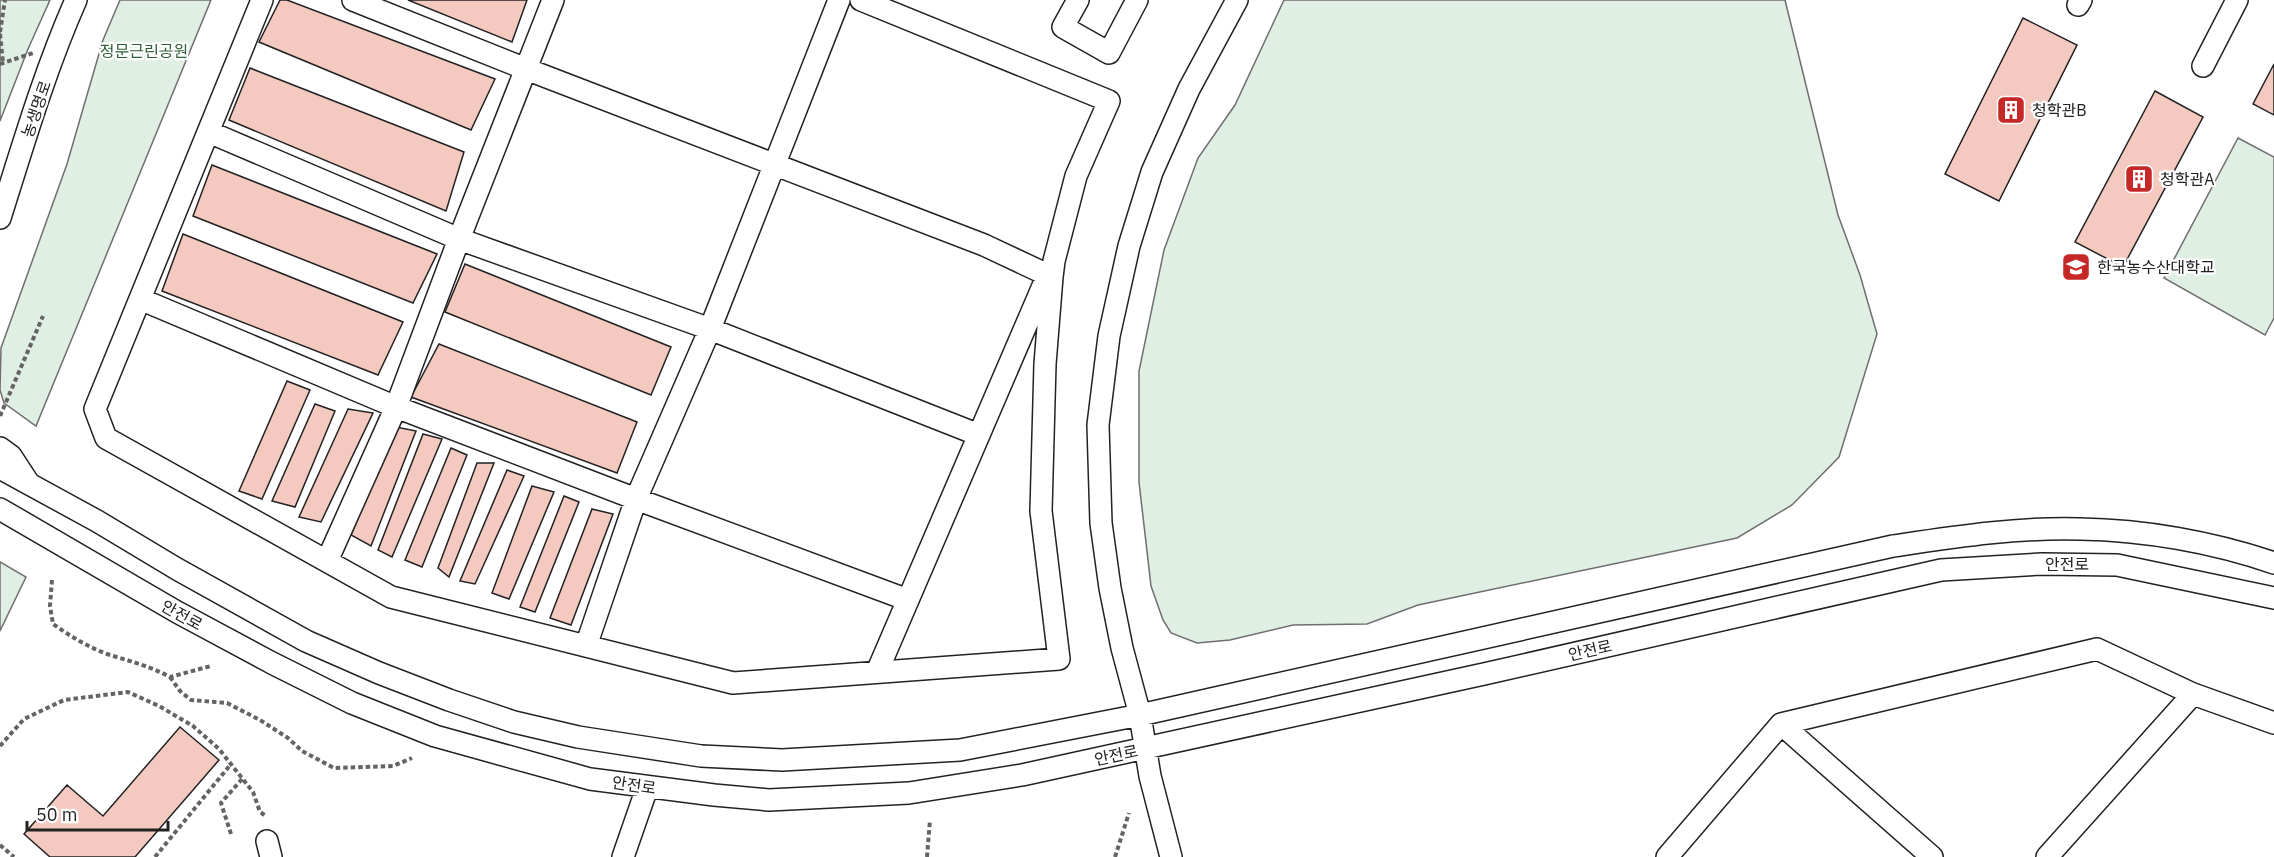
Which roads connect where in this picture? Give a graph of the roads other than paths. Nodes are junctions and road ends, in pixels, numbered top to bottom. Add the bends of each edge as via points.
1 (76, 0) edge
2 (262, 0) edge
3 (352, 0) edge
4 (553, 0) edge
5 (839, 0) edge
6 (861, 0) edge
7 (1078, 0) edge
8 (1137, 0) edge
9 (1237, 0) edge
10 (2237, 0) edge
11 (2203, 66) dead end
12 (526, 69) junction
13 (209, 132) junction
14 (773, 164) junction
15 (0, 218) edge
16 (459, 239) junction
17 (1051, 271) junction
18 (140, 299) junction
19 (710, 329) junction
20 (396, 406) junction
21 (979, 435) junction
22 (0, 448) edge
23 (0, 468) edge
24 (30, 485) junction
25 (636, 499) junction
26 (5, 515) edge
27 (327, 561) junction
28 (2274, 563) edge
29 (2274, 598) edge
30 (908, 600) junction
31 (586, 646) junction
32 (877, 672) junction
33 (2193, 694) junction
34 (1140, 716) junction
35 (2274, 723) edge
36 (1780, 724) junction
37 (1147, 749) junction
38 (647, 788) junction
39 (623, 857) edge
40 (1171, 857) edge
41 (1667, 857) edge
42 (1932, 857) edge
43 (2048, 857) edge

1 - 15 street, 농생명로
2 - 13 street
3 - 12 street
4 - 12 street
5 - 14 street
6 - 17 street via 1109,101 1076,176
7 - 8 street via 1064,27 1109,53
9 - 34 street via 1189,89 1152,172 1129,246 1109,336 1098,425 1101,523 1112,598
10 - 11 street
12 - 14 street
12 - 16 street
13 - 16 street
13 - 18 street
14 - 17 street
14 - 19 street
16 - 19 street
16 - 20 street
17 - 21 street
17 - 32 street via 1041,510 1059,659
18 - 20 street
18 - 27 street via 95,409 106,438
19 - 21 street
19 - 25 street
20 - 25 street
20 - 27 street
21 - 30 street
22 - 24 street via 11,456
23 - 24 street, 안전로
24 - 34 street, 안전로 via 306,641 449,700 514,722 578,737 701,756 782,760 960,750
25 - 30 street
25 - 31 street
26 - 38 street, 안전로 via 177,612 352,703 435,736 555,771
27 - 31 street via 391,597
28 - 34 street, 안전로 via 2194,542 2125,532 2079,528 1971,535 1893,546
29 - 37 street, 안전로 via 2117,565 2042,564 1941,570
30 - 32 street
31 - 32 street via 733,683
33 - 35 street
33 - 36 street via 2097,649
33 - 43 street
34 - 37 street
36 - 41 street
36 - 42 street
37 - 38 street, 안전로 via 909,793 769,800
37 - 40 street
38 - 39 street

